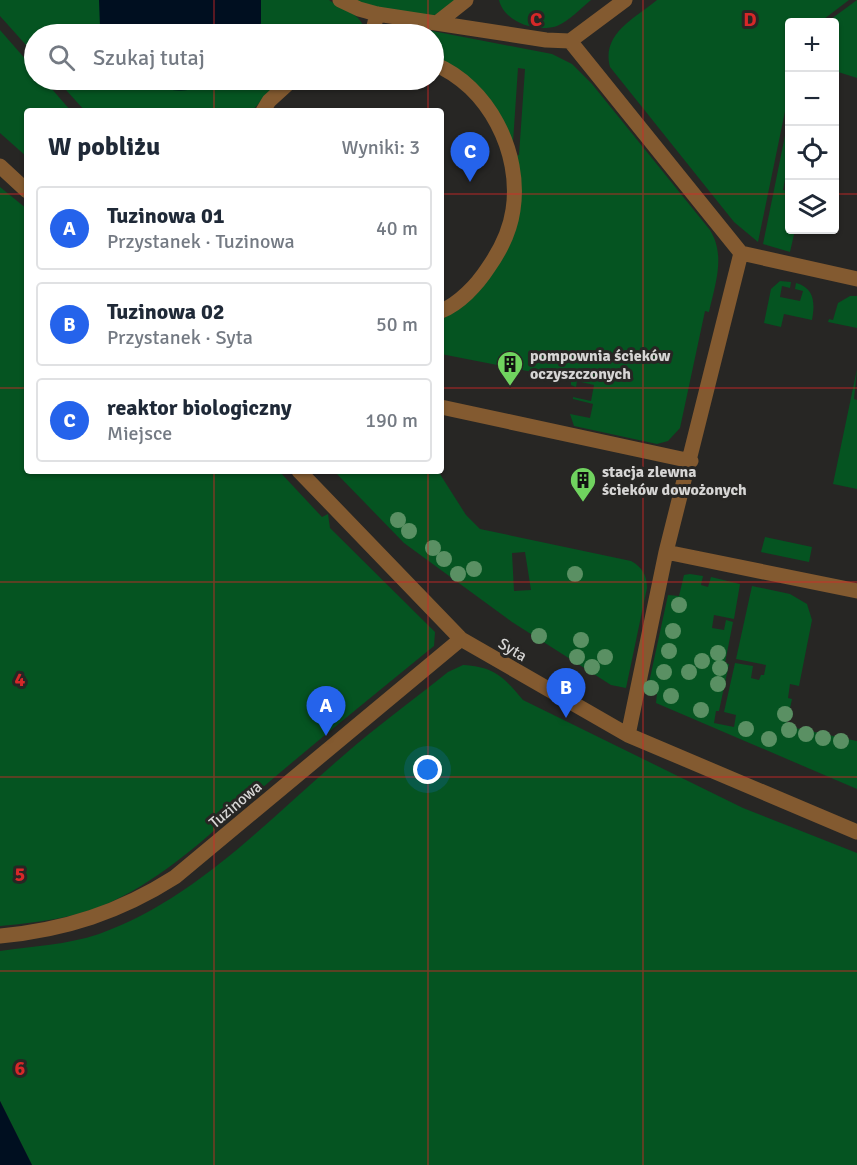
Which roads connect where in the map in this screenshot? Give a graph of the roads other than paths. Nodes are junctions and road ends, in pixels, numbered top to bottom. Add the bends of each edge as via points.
1 (340, 0) edge
2 (466, 0) edge
3 (625, 0) edge
4 (377, 14) junction
5 (437, 22) junction
6 (374, 24) edge
7 (570, 41) junction
8 (444, 69) edge
9 (281, 90) edge
10 (265, 108) edge
11 (0, 166) edge
12 (24, 188) edge
13 (741, 253) junction
14 (857, 279) edge
15 (444, 309) edge
16 (444, 408) edge
17 (691, 461) junction
18 (302, 474) edge
19 (666, 552) junction
20 (857, 591) edge
21 (461, 639) junction
22 (628, 735) junction
23 (857, 832) edge
24 (0, 936) edge

1 - 4 street
2 - 5 street
3 - 7 street
4 - 5 street
4 - 6 street
5 - 7 street
7 - 13 street
8 - 15 street via 478,96 501,130 513,169 513,210 501,249 478,283
9 - 10 street
11 - 12 street
13 - 14 street
13 - 17 street
16 - 17 street
17 - 19 street
18 - 21 street, Syta
19 - 20 street
19 - 22 street
21 - 22 street, Syta
21 - 24 street, Tuzinowa via 175,877 122,907 77,923
22 - 23 street, Syta

